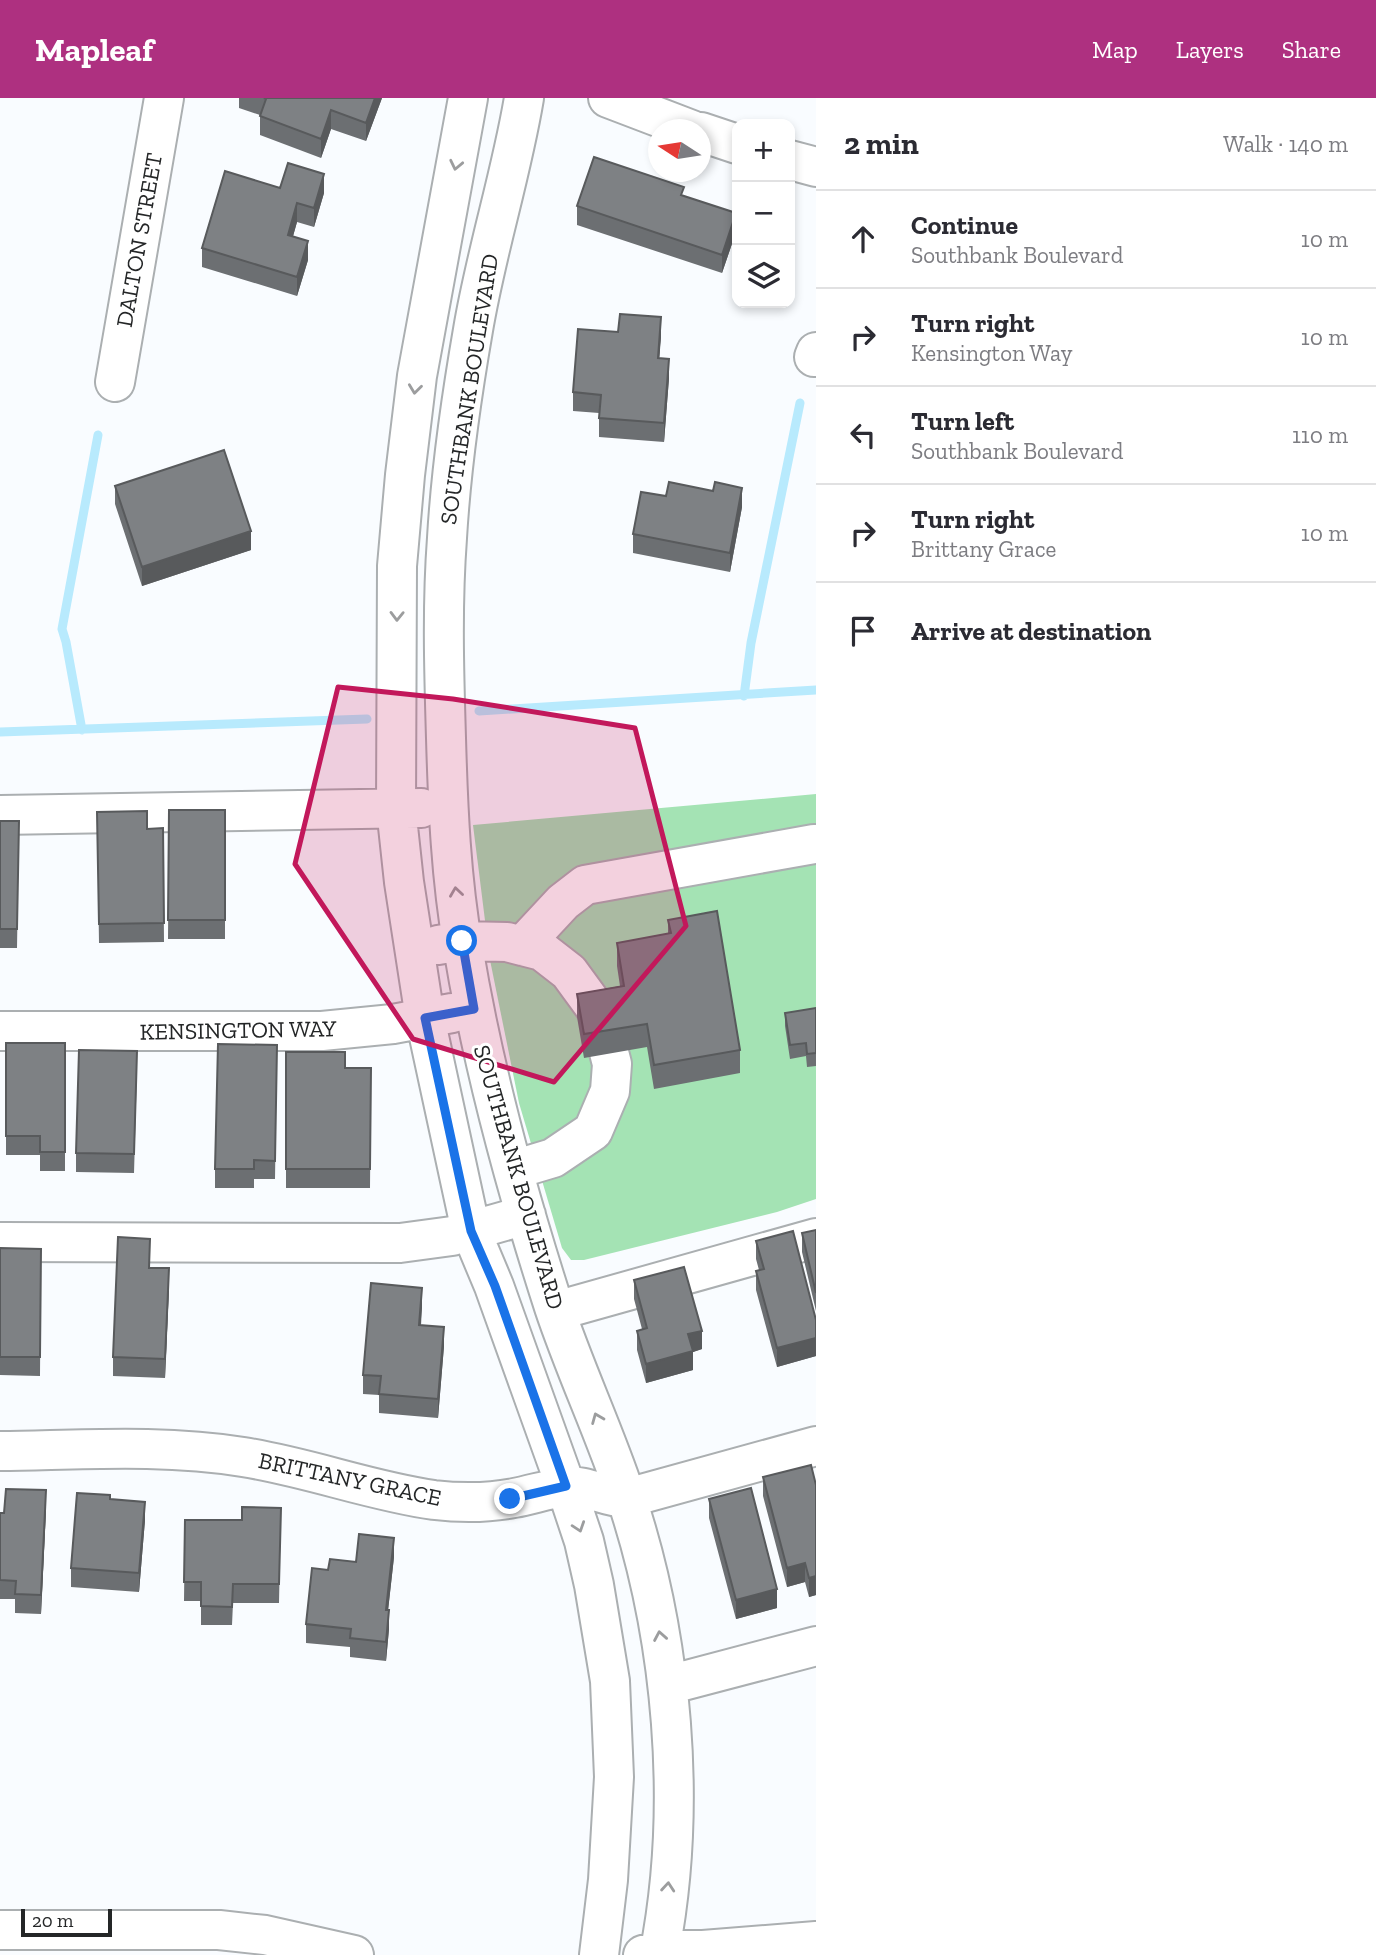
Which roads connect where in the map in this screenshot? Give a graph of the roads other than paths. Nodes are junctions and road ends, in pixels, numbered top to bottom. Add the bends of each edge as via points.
1 (164, 98) edge
2 (468, 98) edge
3 (524, 98) edge
4 (608, 98) edge
5 (663, 119) edge
6 (711, 135) edge
7 (732, 142) edge
8 (795, 161) edge
9 (816, 167) edge
10 (115, 382) dead end
11 (447, 807) junction
12 (396, 808) junction
13 (0, 815) edge
14 (814, 844) dead end
15 (462, 941) junction
16 (522, 946) junction
17 (414, 948) junction
18 (474, 1009) junction
19 (425, 1018) junction
20 (0, 1031) edge
21 (513, 1170) junction
22 (526, 1215) junction
23 (471, 1231) junction
24 (816, 1238) edge
25 (0, 1242) edge
26 (556, 1311) junction
27 (816, 1446) edge
28 (0, 1451) edge
29 (566, 1486) junction
30 (627, 1498) junction
31 (816, 1646) edge
32 (668, 1685) junction
33 (0, 1930) edge
34 (816, 1941) edge
35 (654, 1953) edge
36 (354, 1955) edge
37 (599, 1955) edge

1 - 10 street, DALTON STREET
2 -> 12 street, SOUTHBANK BOULEVARD via 417,376 405,475 397,566
3 - 11 street, SOUTHBANK BOULEVARD via 473,328 452,478 443,654
4 - 5 street
6 - 7 street
8 - 9 street
11 - 12 street
15 -> 11 street, SOUTHBANK BOULEVARD
12 - 13 street
12 - 17 street, SOUTHBANK BOULEVARD
14 - 16 street via 585,885
15 - 16 street
15 - 17 street
15 - 18 street, SOUTHBANK BOULEVARD
16 - 21 street via 542,951 569,972 593,1003 612,1064 610,1091 593,1131 553,1158
17 - 19 street, SOUTHBANK BOULEVARD
18 - 19 street, KENSINGTON WAY
18 - 21 street, SOUTHBANK BOULEVARD
19 - 20 street, KENSINGTON WAY via 322,1031
19 - 23 street, SOUTHBANK BOULEVARD
21 - 22 street, SOUTHBANK BOULEVARD
22 - 23 street
22 - 26 street, SOUTHBANK BOULEVARD
23 - 25 street via 400,1243
23 - 29 street, SOUTHBANK BOULEVARD
24 - 26 street
30 -> 26 street, SOUTHBANK BOULEVARD
27 - 30 street, BRITTANY GRACE
28 - 29 street, BRITTANY GRACE via 202,1452 293,1466 436,1500 510,1499
29 - 30 street, BRITTANY GRACE
29 -> 37 street, SOUTHBANK BOULEVARD via 594,1585 611,1693 612,1825
32 -> 30 street, SOUTHBANK BOULEVARD via 650,1585
31 - 32 street
35 -> 32 street, SOUTHBANK BOULEVARD via 671,1862
33 - 36 street via 219,1930
34 - 35 street

